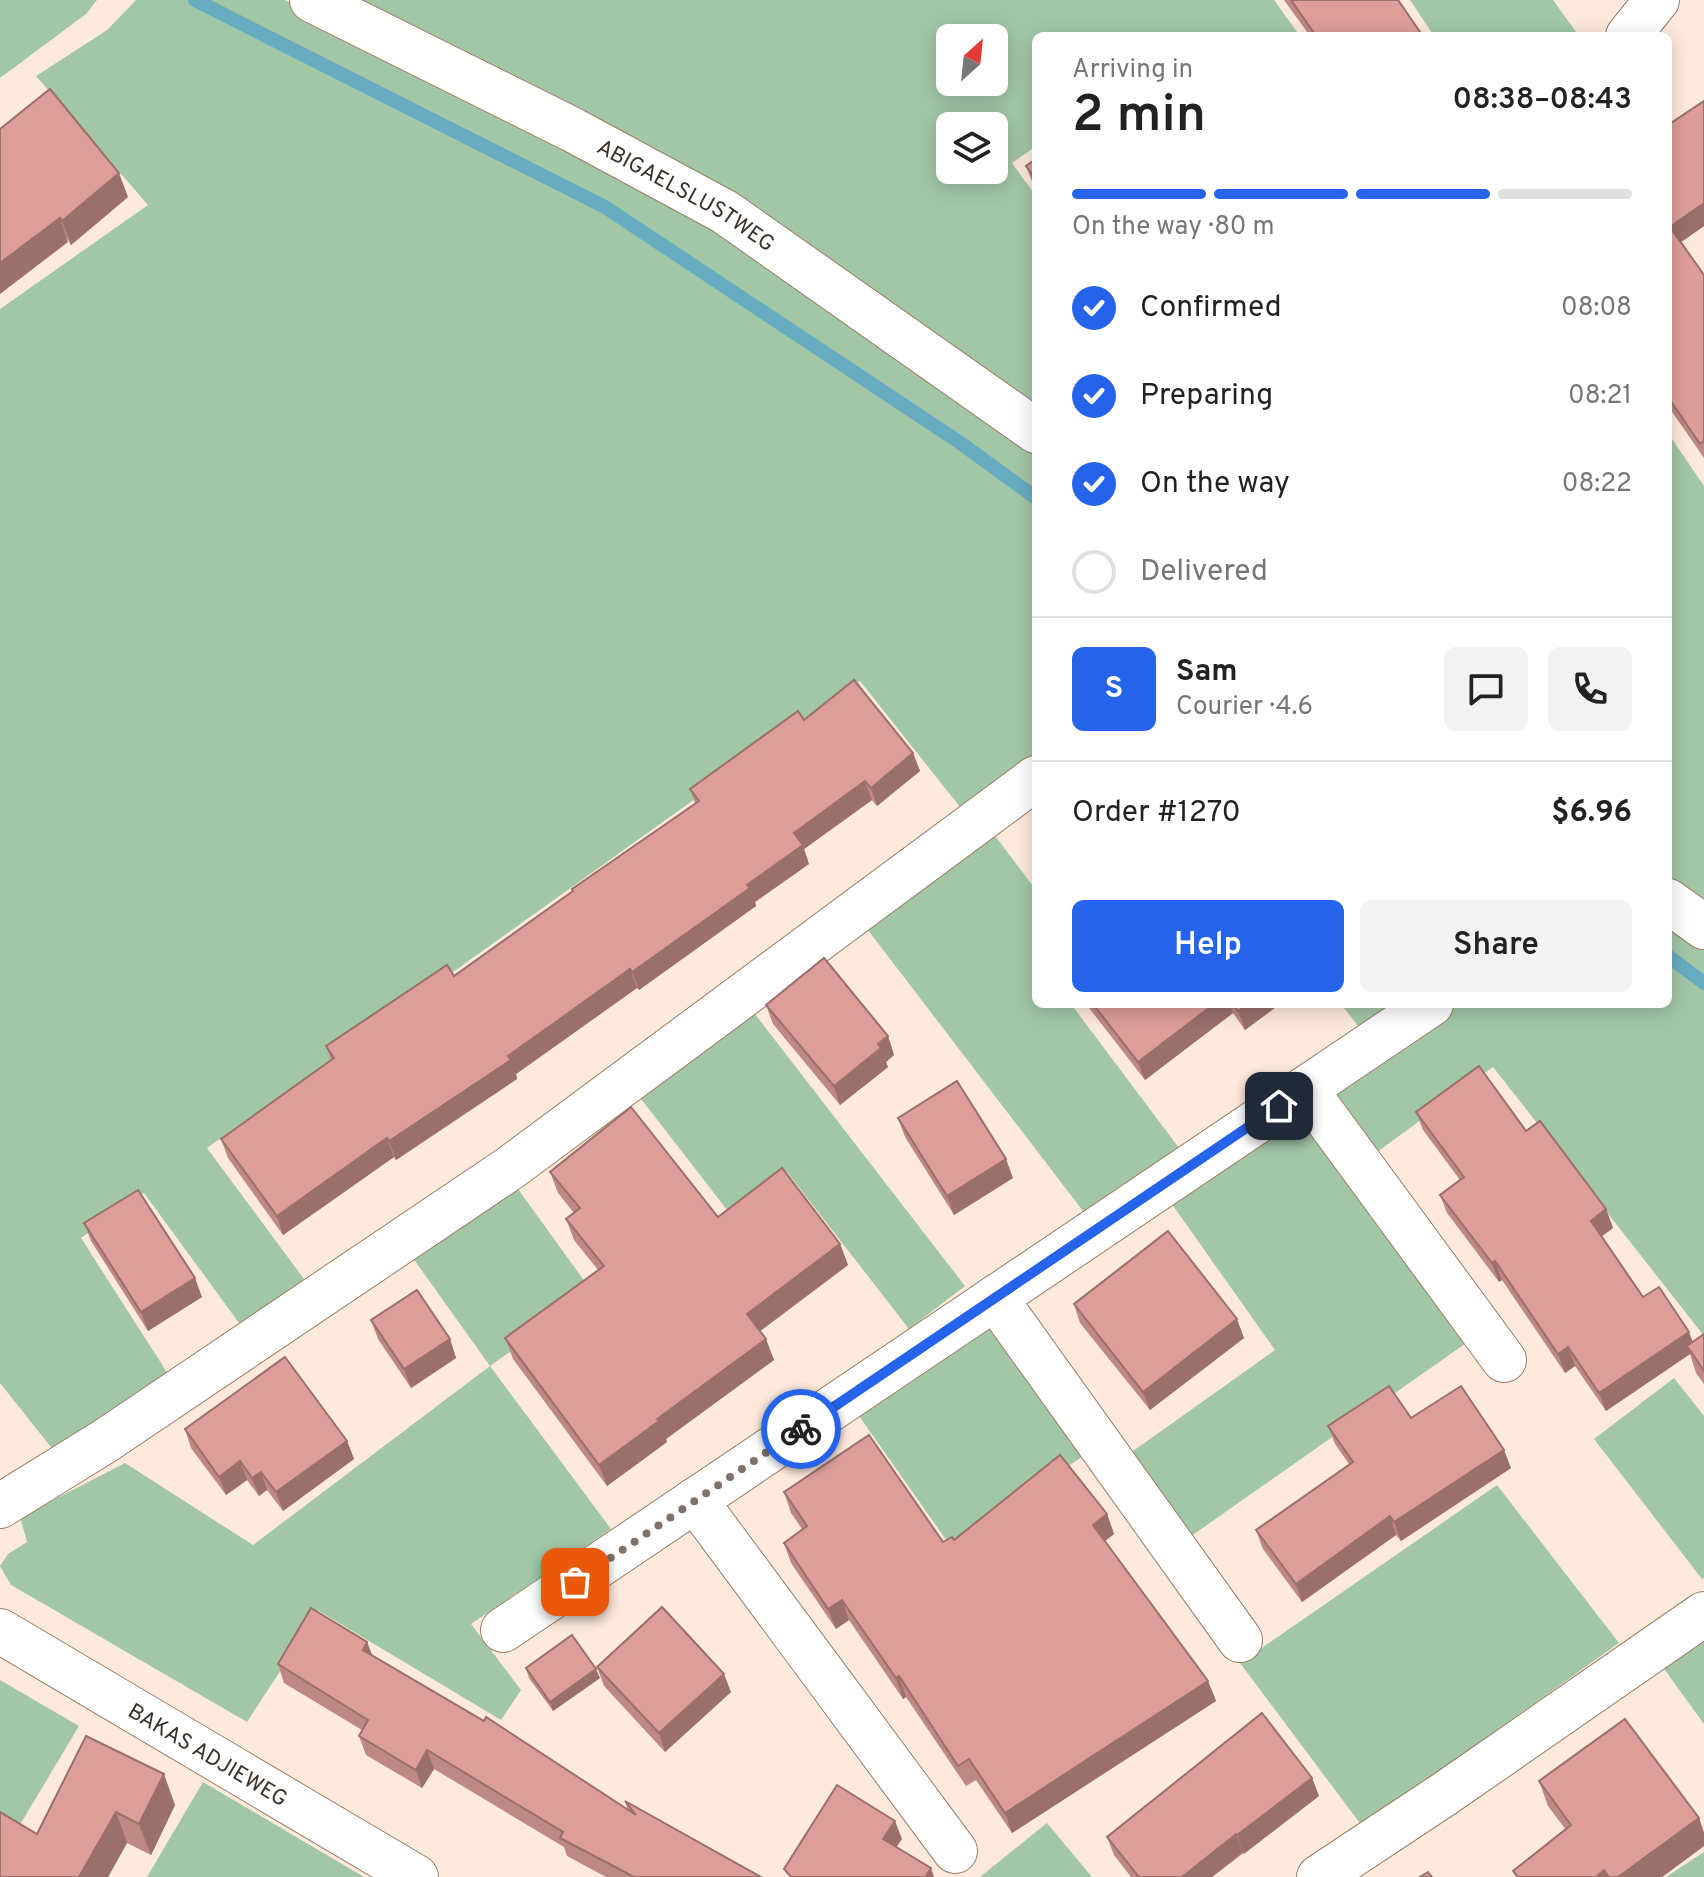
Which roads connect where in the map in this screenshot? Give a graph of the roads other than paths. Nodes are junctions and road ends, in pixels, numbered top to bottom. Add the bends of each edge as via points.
1 (312, 0) edge
2 (1657, 0) edge
3 (1631, 32) edge
4 (1032, 428) edge
5 (1032, 781) edge
6 (1672, 904) edge
7 (1704, 927) edge
8 (1425, 1008) edge
9 (1305, 1089) junction
10 (995, 1298) junction
11 (1504, 1360) dead end
12 (695, 1500) junction
13 (0, 1506) edge
14 (1704, 1614) edge
15 (503, 1630) dead end
16 (0, 1631) edge
17 (1240, 1640) dead end
18 (955, 1851) dead end
19 (416, 1877) edge
20 (1319, 1877) edge

1 - 4 street, ABIGAELSLUSTWEG via 725,212
2 - 3 street
5 - 13 street via 510,1168
6 - 7 street
8 - 9 street
9 - 10 street
9 - 11 street
10 - 12 street
10 - 17 street
12 - 15 street
12 - 18 street
14 - 20 street
16 - 19 street, BAKAS ADJIEWEG

